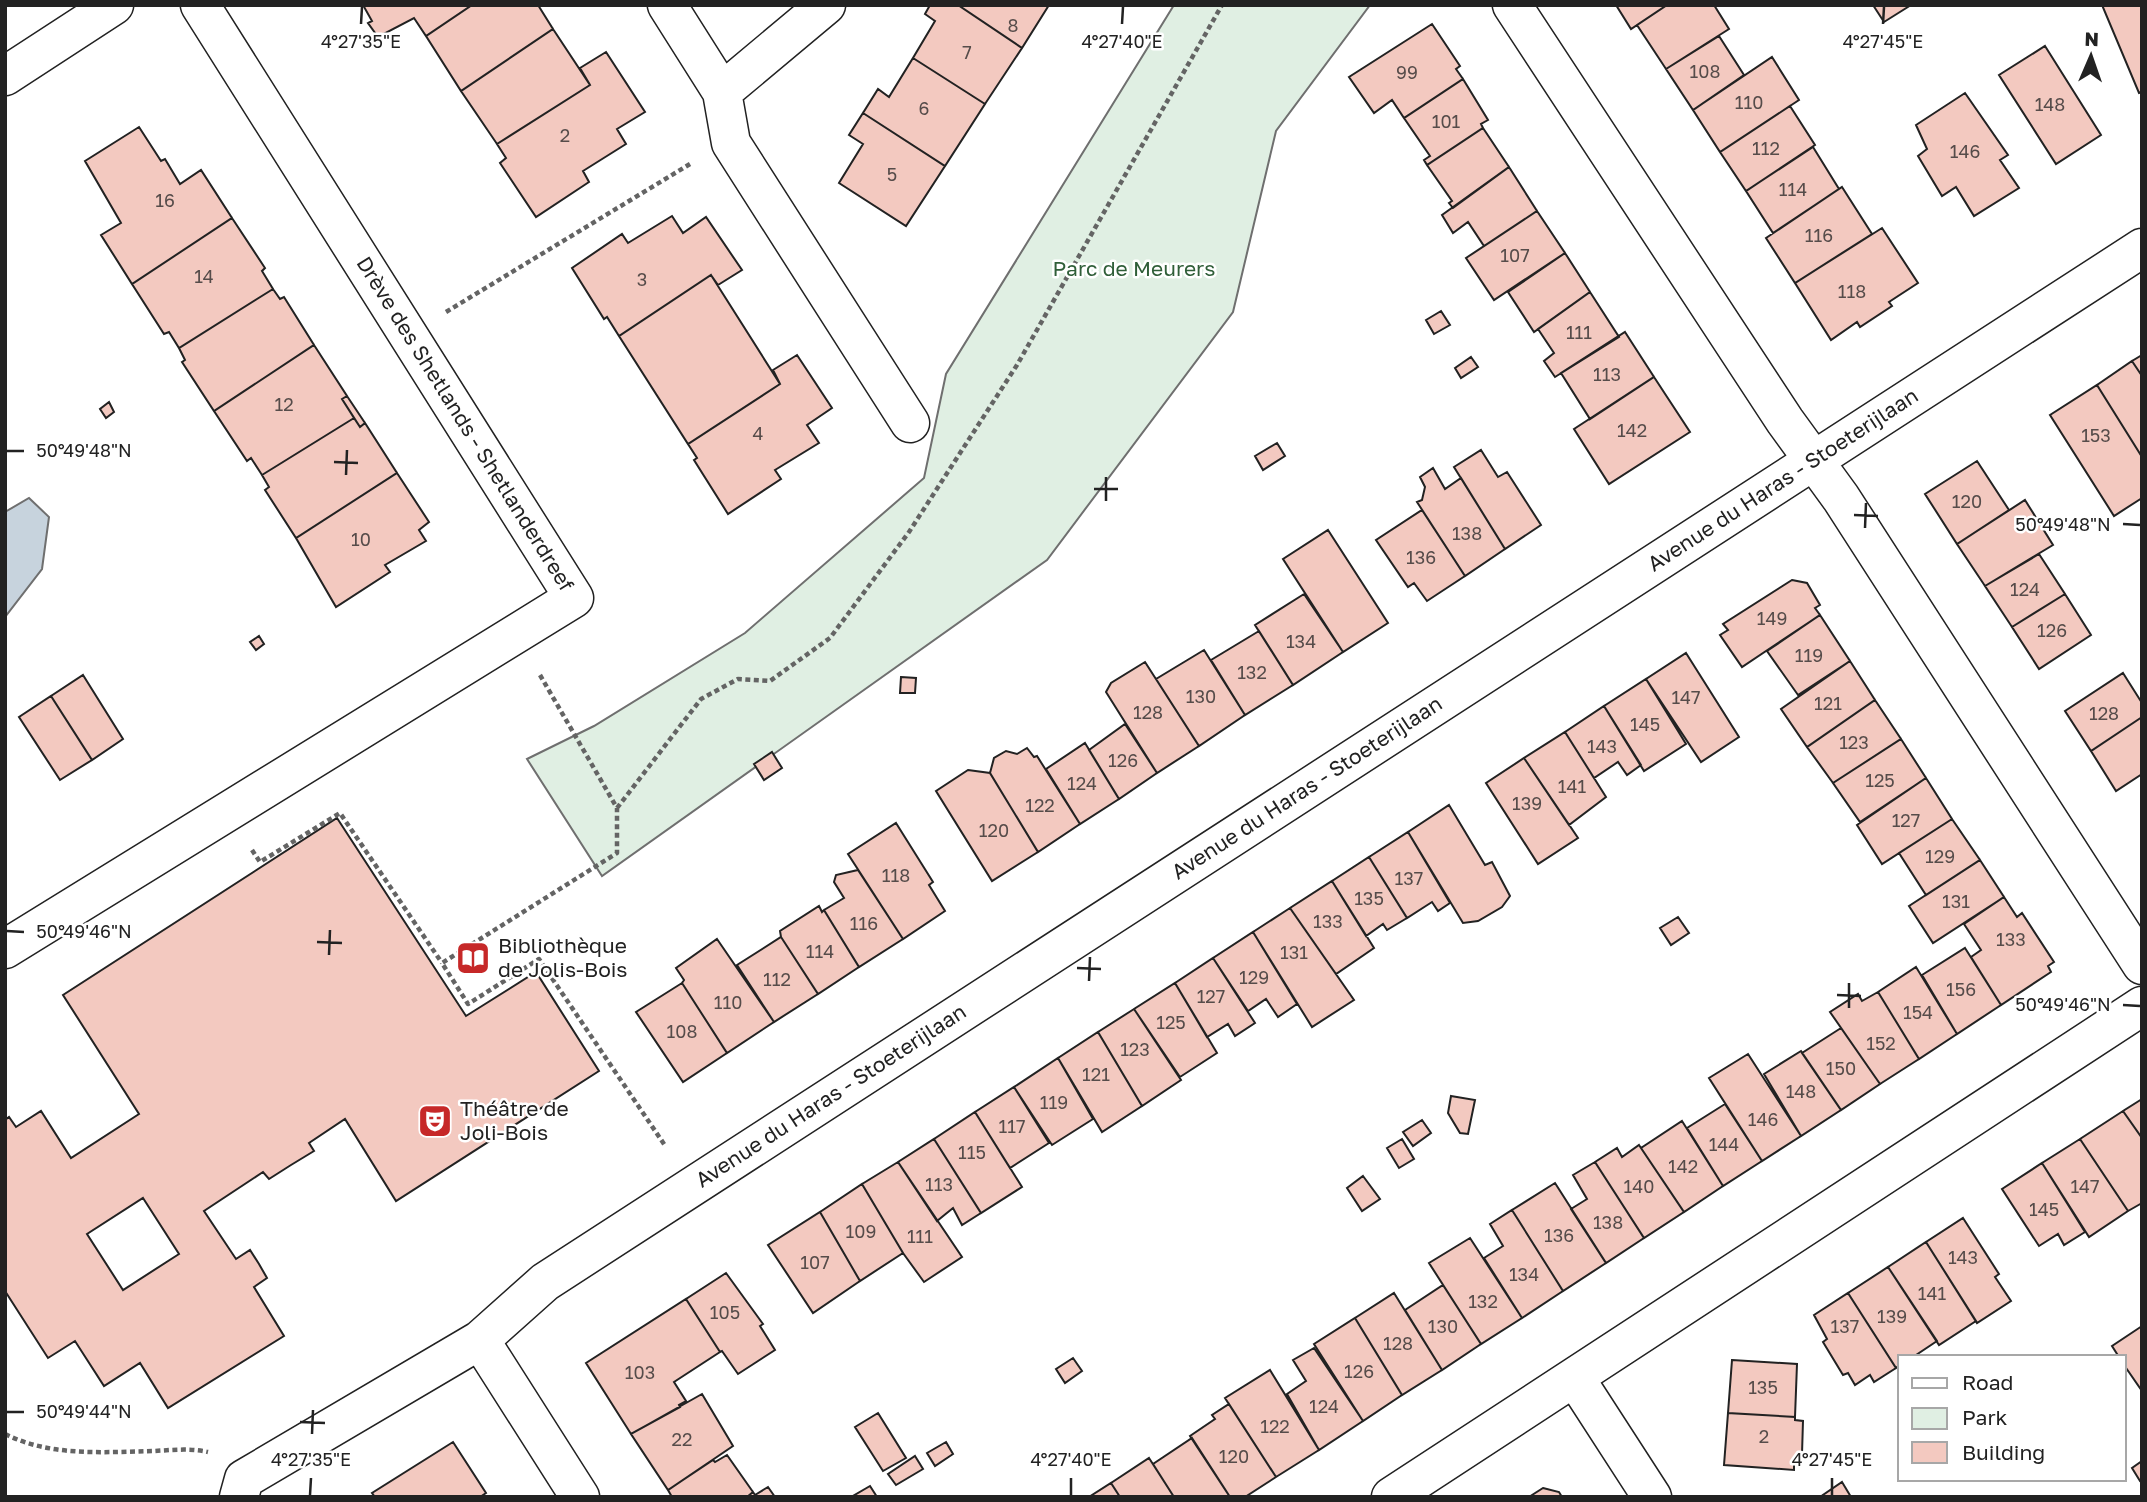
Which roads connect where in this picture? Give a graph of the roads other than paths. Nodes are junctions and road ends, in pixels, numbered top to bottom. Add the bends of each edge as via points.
1 (114, 5) edge
2 (200, 5) edge
3 (667, 5) edge
4 (826, 5) edge
5 (1512, 5) edge
6 (5, 76) edge
7 (722, 92) junction
8 (2142, 248) edge
9 (910, 423) dead end
10 (1813, 460) junction
11 (5, 949) edge
12 (2142, 965) edge
13 (2142, 1006) edge
14 (480, 1340) junction
15 (1576, 1378) junction
16 (242, 1488) edge
17 (580, 1497) edge
18 (1391, 1497) edge
19 (1652, 1497) edge

1 - 6 street
2 - 11 street, Drève des Shetlands - Shetlanderdreef via 574,598
3 - 7 street
4 - 7 street
5 - 10 street
7 - 9 street via 731,143
8 - 10 street, Avenue du Haras - Stoeterijlaan
10 - 12 street
10 - 14 street, Avenue du Haras - Stoeterijlaan via 545,1282
13 - 15 street
14 - 16 street, Avenue du Haras - Stoeterijlaan
14 - 17 street
15 - 18 street
15 - 19 street

